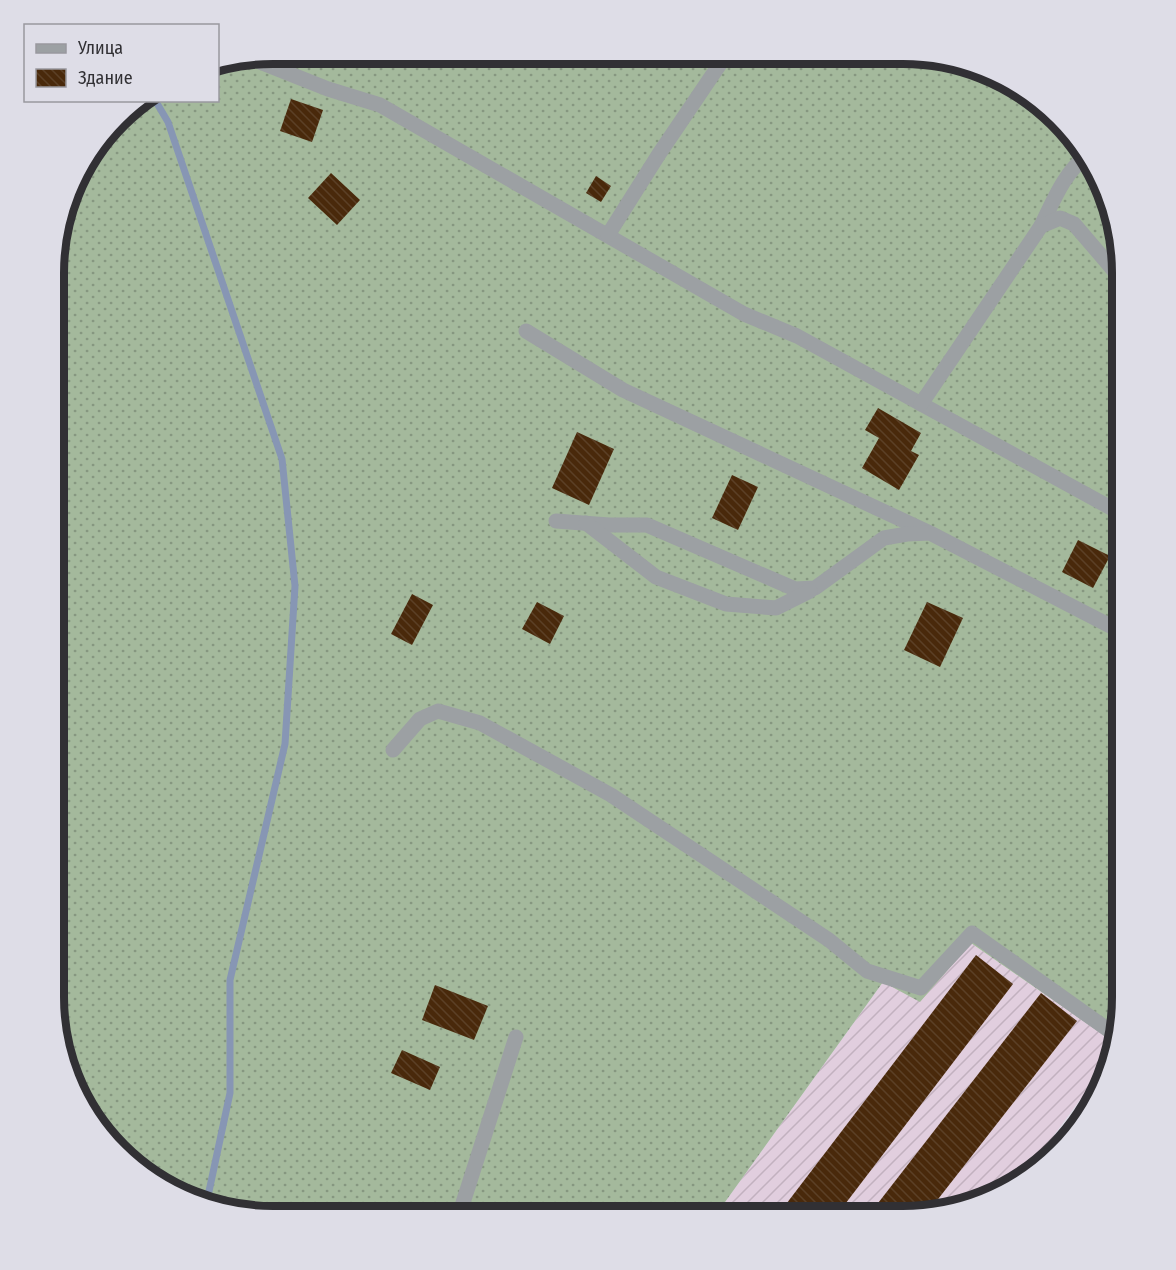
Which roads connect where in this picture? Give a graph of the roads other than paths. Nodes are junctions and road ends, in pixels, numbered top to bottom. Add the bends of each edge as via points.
1 (720, 64) edge
2 (266, 65) edge
3 (1079, 162) edge
4 (1041, 226) junction
5 (608, 235) junction
6 (1111, 267) edge
7 (526, 331) dead end
8 (921, 404) junction
9 (1111, 508) edge
10 (556, 521) dead end
11 (585, 523) junction
12 (930, 533) junction
13 (815, 588) junction
14 (1111, 626) edge
15 (393, 750) dead end
16 (1108, 1030) edge
17 (516, 1037) dead end
18 (462, 1205) edge

1 - 5 lane
2 - 5 lane via 380,105
3 - 4 lane
4 - 6 lane via 1060,218 1074,224
4 - 8 lane
5 - 8 lane via 744,314 797,336
7 - 12 lane via 622,390
8 - 9 lane
10 - 11 lane
11 - 13 lane via 647,525 795,589
11 - 13 lane via 656,577 726,604 776,608
12 - 13 lane via 884,538
12 - 14 lane
15 - 16 lane via 420,719 438,711 480,723 611,795 829,940 867,971 921,988 972,933
17 - 18 lane

